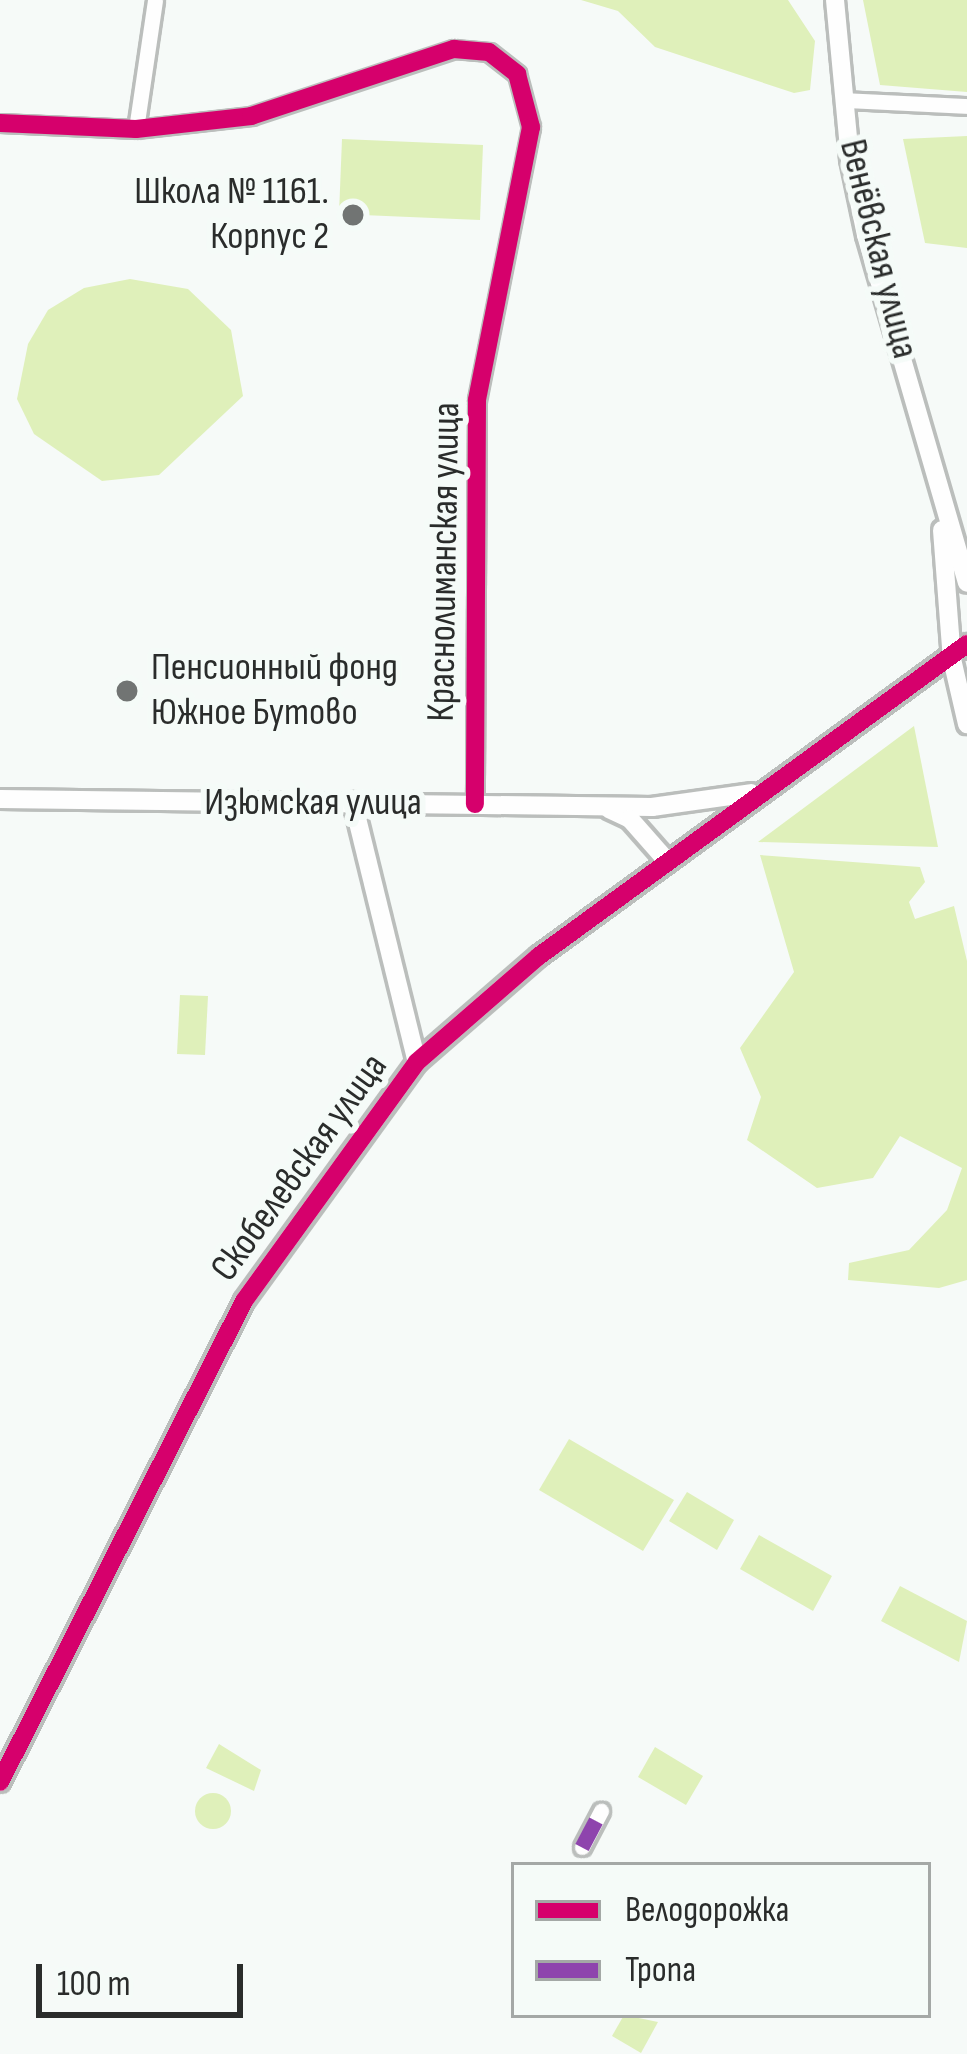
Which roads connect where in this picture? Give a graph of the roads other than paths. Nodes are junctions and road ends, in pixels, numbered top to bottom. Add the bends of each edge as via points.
1 (155, 0) edge
2 (836, 0) edge
3 (844, 100) junction
4 (967, 106) edge
5 (0, 123) edge
6 (136, 129) junction
7 (940, 495) junction
8 (967, 583) edge
9 (967, 644) edge
10 (960, 656) edge
11 (910, 687) junction
12 (964, 714) edge
13 (767, 789) junction
14 (0, 799) edge
15 (353, 802) junction
16 (475, 804) junction
17 (603, 806) junction
18 (667, 861) junction
19 (417, 1062) junction
20 (0, 1782) edge
21 (601, 1811) dead end
22 (582, 1847) dead end

1 - 6 street
2 - 3 street, Венёвская улица
3 - 4 street
3 - 7 street, Венёвская улица via 866,235
5 - 6 street, Краснолиманская улица
6 - 16 street, Краснолиманская улица via 251,116 454,49 489,52 517,74 531,127 476,400
7 - 8 street, Венёвская улица
7 - 10 street, Венёвская улица
9 - 10 street, Скобелевская улица
10 - 11 street, Скобелевская улица
10 - 12 street, Венёвская улица
11 - 12 street via 940,683
11 - 13 street, Скобелевская улица
13 - 17 street, Изюмская улица via 719,802
13 - 18 street, Скобелевская улица
14 - 15 street, Изюмская улица
15 - 16 street, Изюмская улица
15 - 19 street
16 - 17 street, Изюмская улица
17 - 18 street via 630,819
18 - 19 street, Скобелевская улица
19 - 20 street, Скобелевская улица via 244,1301
21 - 22 street

